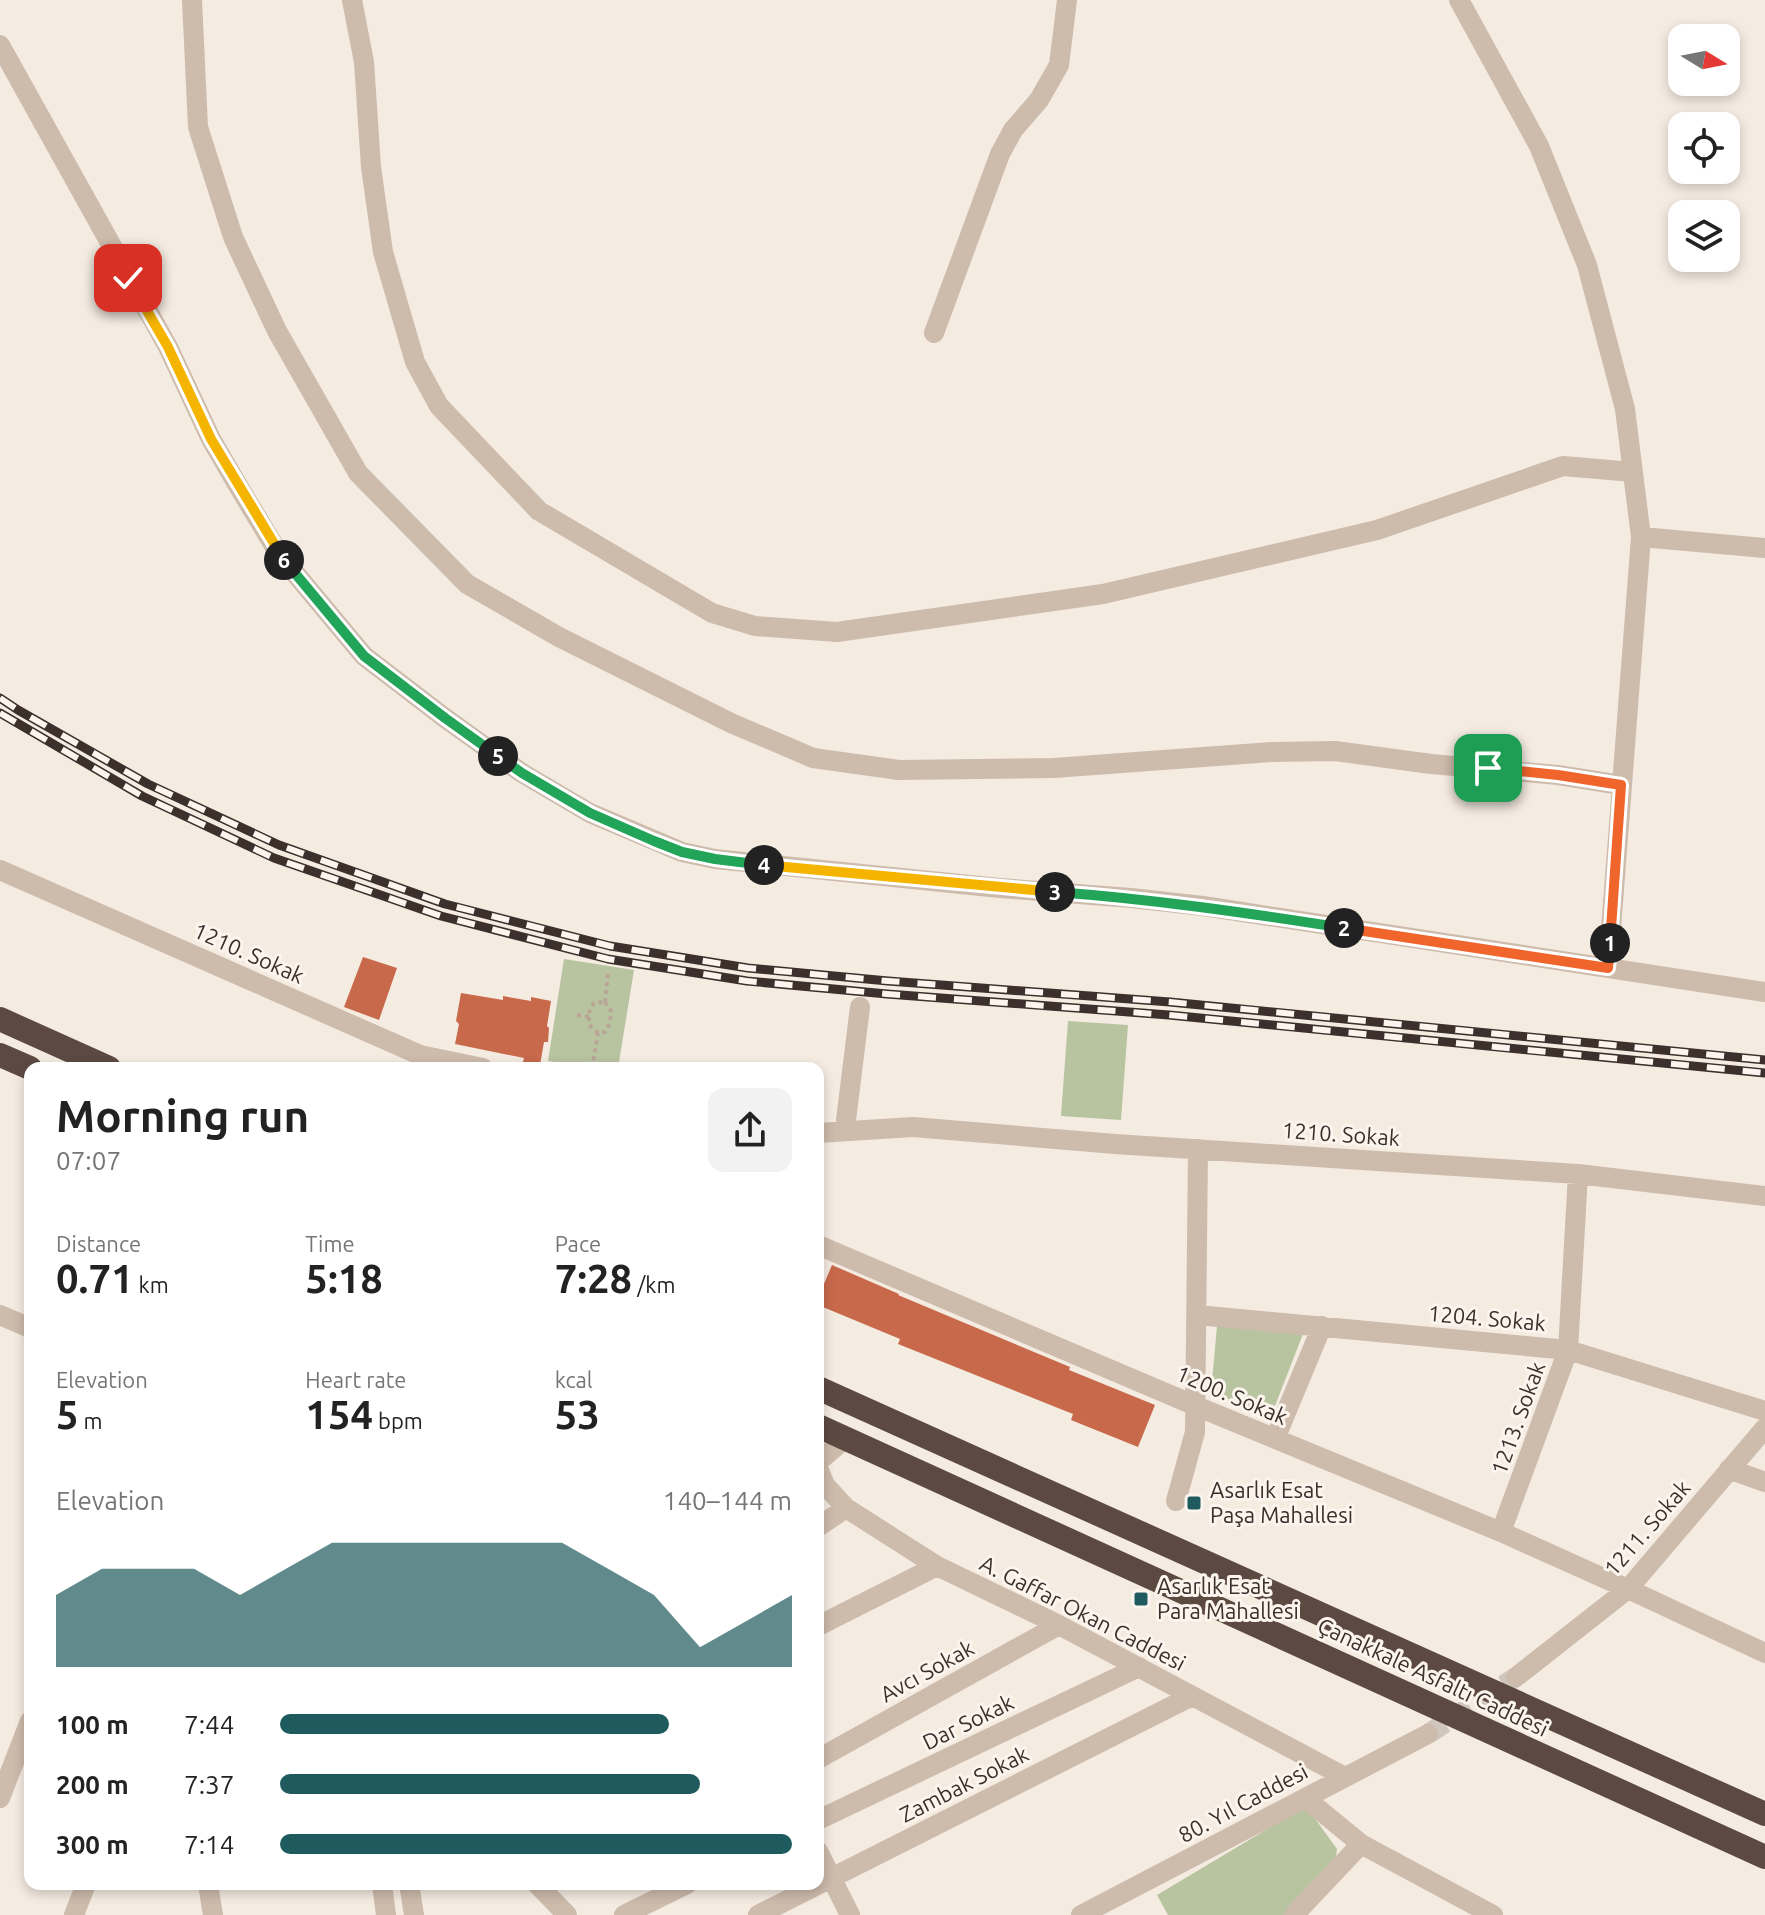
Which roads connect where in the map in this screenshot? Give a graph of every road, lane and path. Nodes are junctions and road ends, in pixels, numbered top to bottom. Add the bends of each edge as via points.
1 (192, 0) edge
2 (352, 0) edge
3 (1067, 0) edge
4 (1459, 0) edge
5 (0, 45) edge
6 (934, 333) dead end
7 (1633, 472) junction
8 (1641, 537) junction
9 (1765, 548) edge
10 (1621, 785) junction
11 (0, 870) edge
12 (1608, 968) junction
13 (608, 973) dead end
14 (1765, 992) edge
15 (605, 1002) junction
16 (860, 1007) dead end
17 (577, 1015) dead end
18 (589, 1017) junction
19 (0, 1019) edge
20 (598, 1033) junction
21 (0, 1055) edge
22 (96, 1062) edge
23 (454, 1062) edge
24 (593, 1062) edge
25 (24, 1065) edge
26 (824, 1118) edge
27 (846, 1120) junction
28 (913, 1127) junction
29 (824, 1133) edge
30 (1198, 1149) junction
31 (1578, 1174) junction
32 (1765, 1196) edge
33 (824, 1248) edge
34 (0, 1315) edge
35 (1197, 1315) junction
36 (24, 1325) edge
37 (1322, 1326) junction
38 (1568, 1350) junction
39 (824, 1391) edge
40 (1196, 1406) junction
41 (1765, 1411) edge
42 (1765, 1428) edge
43 (824, 1429) edge
44 (846, 1438) junction
45 (1275, 1439) junction
46 (824, 1459) edge
47 (1729, 1469) junction
48 (824, 1482) edge
49 (1765, 1482) edge
50 (1176, 1501) dead end
51 (846, 1508) junction
52 (824, 1523) edge
53 (1501, 1532) junction
54 (937, 1566) junction
55 (1628, 1589) junction
56 (824, 1623) edge
57 (1059, 1625) junction
58 (1765, 1653) edge
59 (1139, 1667) junction
60 (1516, 1677) tunnel mouth
61 (1192, 1696) junction
62 (1428, 1734) tunnel mouth
63 (24, 1736) edge
64 (824, 1756) edge
65 (1345, 1777) junction
66 (0, 1798) edge
67 (1305, 1798) junction
68 (1765, 1814) edge
69 (824, 1817) edge
70 (1361, 1844) junction
71 (1765, 1857) edge
72 (824, 1863) edge
73 (831, 1878) junction
74 (824, 1882) edge
75 (84, 1890) edge
76 (209, 1890) edge
77 (383, 1890) edge
78 (410, 1890) edge
79 (549, 1890) edge
80 (675, 1890) edge
81 (807, 1890) edge
82 (74, 1915) edge
83 (213, 1915) edge
84 (386, 1915) edge
85 (414, 1915) edge
86 (567, 1915) edge
87 (624, 1915) edge
88 (758, 1915) edge
89 (850, 1915) edge
90 (1081, 1915) edge
91 (1294, 1915) edge
92 (1493, 1915) edge

1 - 10 street via 198,127 233,237 277,331 358,473 467,584 559,637 813,758 899,770 1054,768 1335,751
2 - 7 street via 364,62 383,252 415,362 439,406 539,511 712,613 755,626 837,632 1103,594 1377,530 1563,466
3 - 6 street via 1059,65 1000,154
4 - 7 street via 1539,146 1587,265 1625,409
5 - 12 street via 168,347 211,439 279,554 364,656 522,773 590,813 682,852 715,859 1203,906
7 - 8 street
8 - 9 street
8 - 10 street
10 - 12 street
11 - 23 street, 1210. Sokak via 420,1055
12 - 14 street
13 - 15 path
15 - 18 path via 594,1003
15 - 20 path via 614,1020
16 - 27 street
17 - 18 path
18 - 20 path
19 - 22 highway
20 - 24 path
21 - 25 highway
26 - 27 street, 1210. Sokak
27 - 28 street, 1210. Sokak
28 - 29 street, 1210. Sokak
28 - 30 street, 1210. Sokak
30 - 31 street, 1210. Sokak
30 - 35 street
31 - 32 street, 1210. Sokak
31 - 38 street, 1213. Sokak
33 - 40 street, 1200. Sokak
34 - 36 street
35 - 37 street, 1204. Sokak
35 - 40 street
37 - 38 street, 1204. Sokak
37 - 45 street
38 - 41 street, 1204. Sokak
38 - 53 street, 1213. Sokak
39 - 68 highway, Çanakkale Asfaltı Caddesi
40 - 45 street, 1200. Sokak
40 - 50 street via 1195,1432
42 - 47 street, 1211. Sokak
43 - 44 highway, Çanakkale Asfaltı Caddesi
44 - 46 street, A. Gaffar Okan Caddesi
44 - 71 highway, Çanakkale Asfaltı Caddesi
45 - 53 street, 1200. Sokak
47 - 49 street
47 - 55 street, 1211. Sokak
48 - 51 street, A. Gaffar Okan Caddesi
51 - 52 street
51 - 54 street, A. Gaffar Okan Caddesi
53 - 55 street, 1200. Sokak
54 - 56 street
54 - 57 street, A. Gaffar Okan Caddesi
55 - 58 street, 1200. Sokak
55 - 60 street, 1211. Sokak
57 - 59 street, A. Gaffar Okan Caddesi
57 - 64 street, Avcı Sokak
59 - 61 street, A. Gaffar Okan Caddesi
59 - 69 street, Dar Sokak
61 - 65 street, A. Gaffar Okan Caddesi
61 - 73 street, Zambak Sokak
62 - 65 street, 80. Yıl Caddesi
63 - 66 street
65 - 67 street, 80. Yıl Caddesi
67 - 70 street
67 - 90 street, 80. Yıl Caddesi
70 - 91 street
70 - 92 street
72 - 73 street
73 - 74 street, Zambak Sokak
73 - 89 street
75 - 82 street
76 - 83 street
77 - 84 street
78 - 85 street
79 - 86 street
80 - 87 street
81 - 88 street, Zambak Sokak

